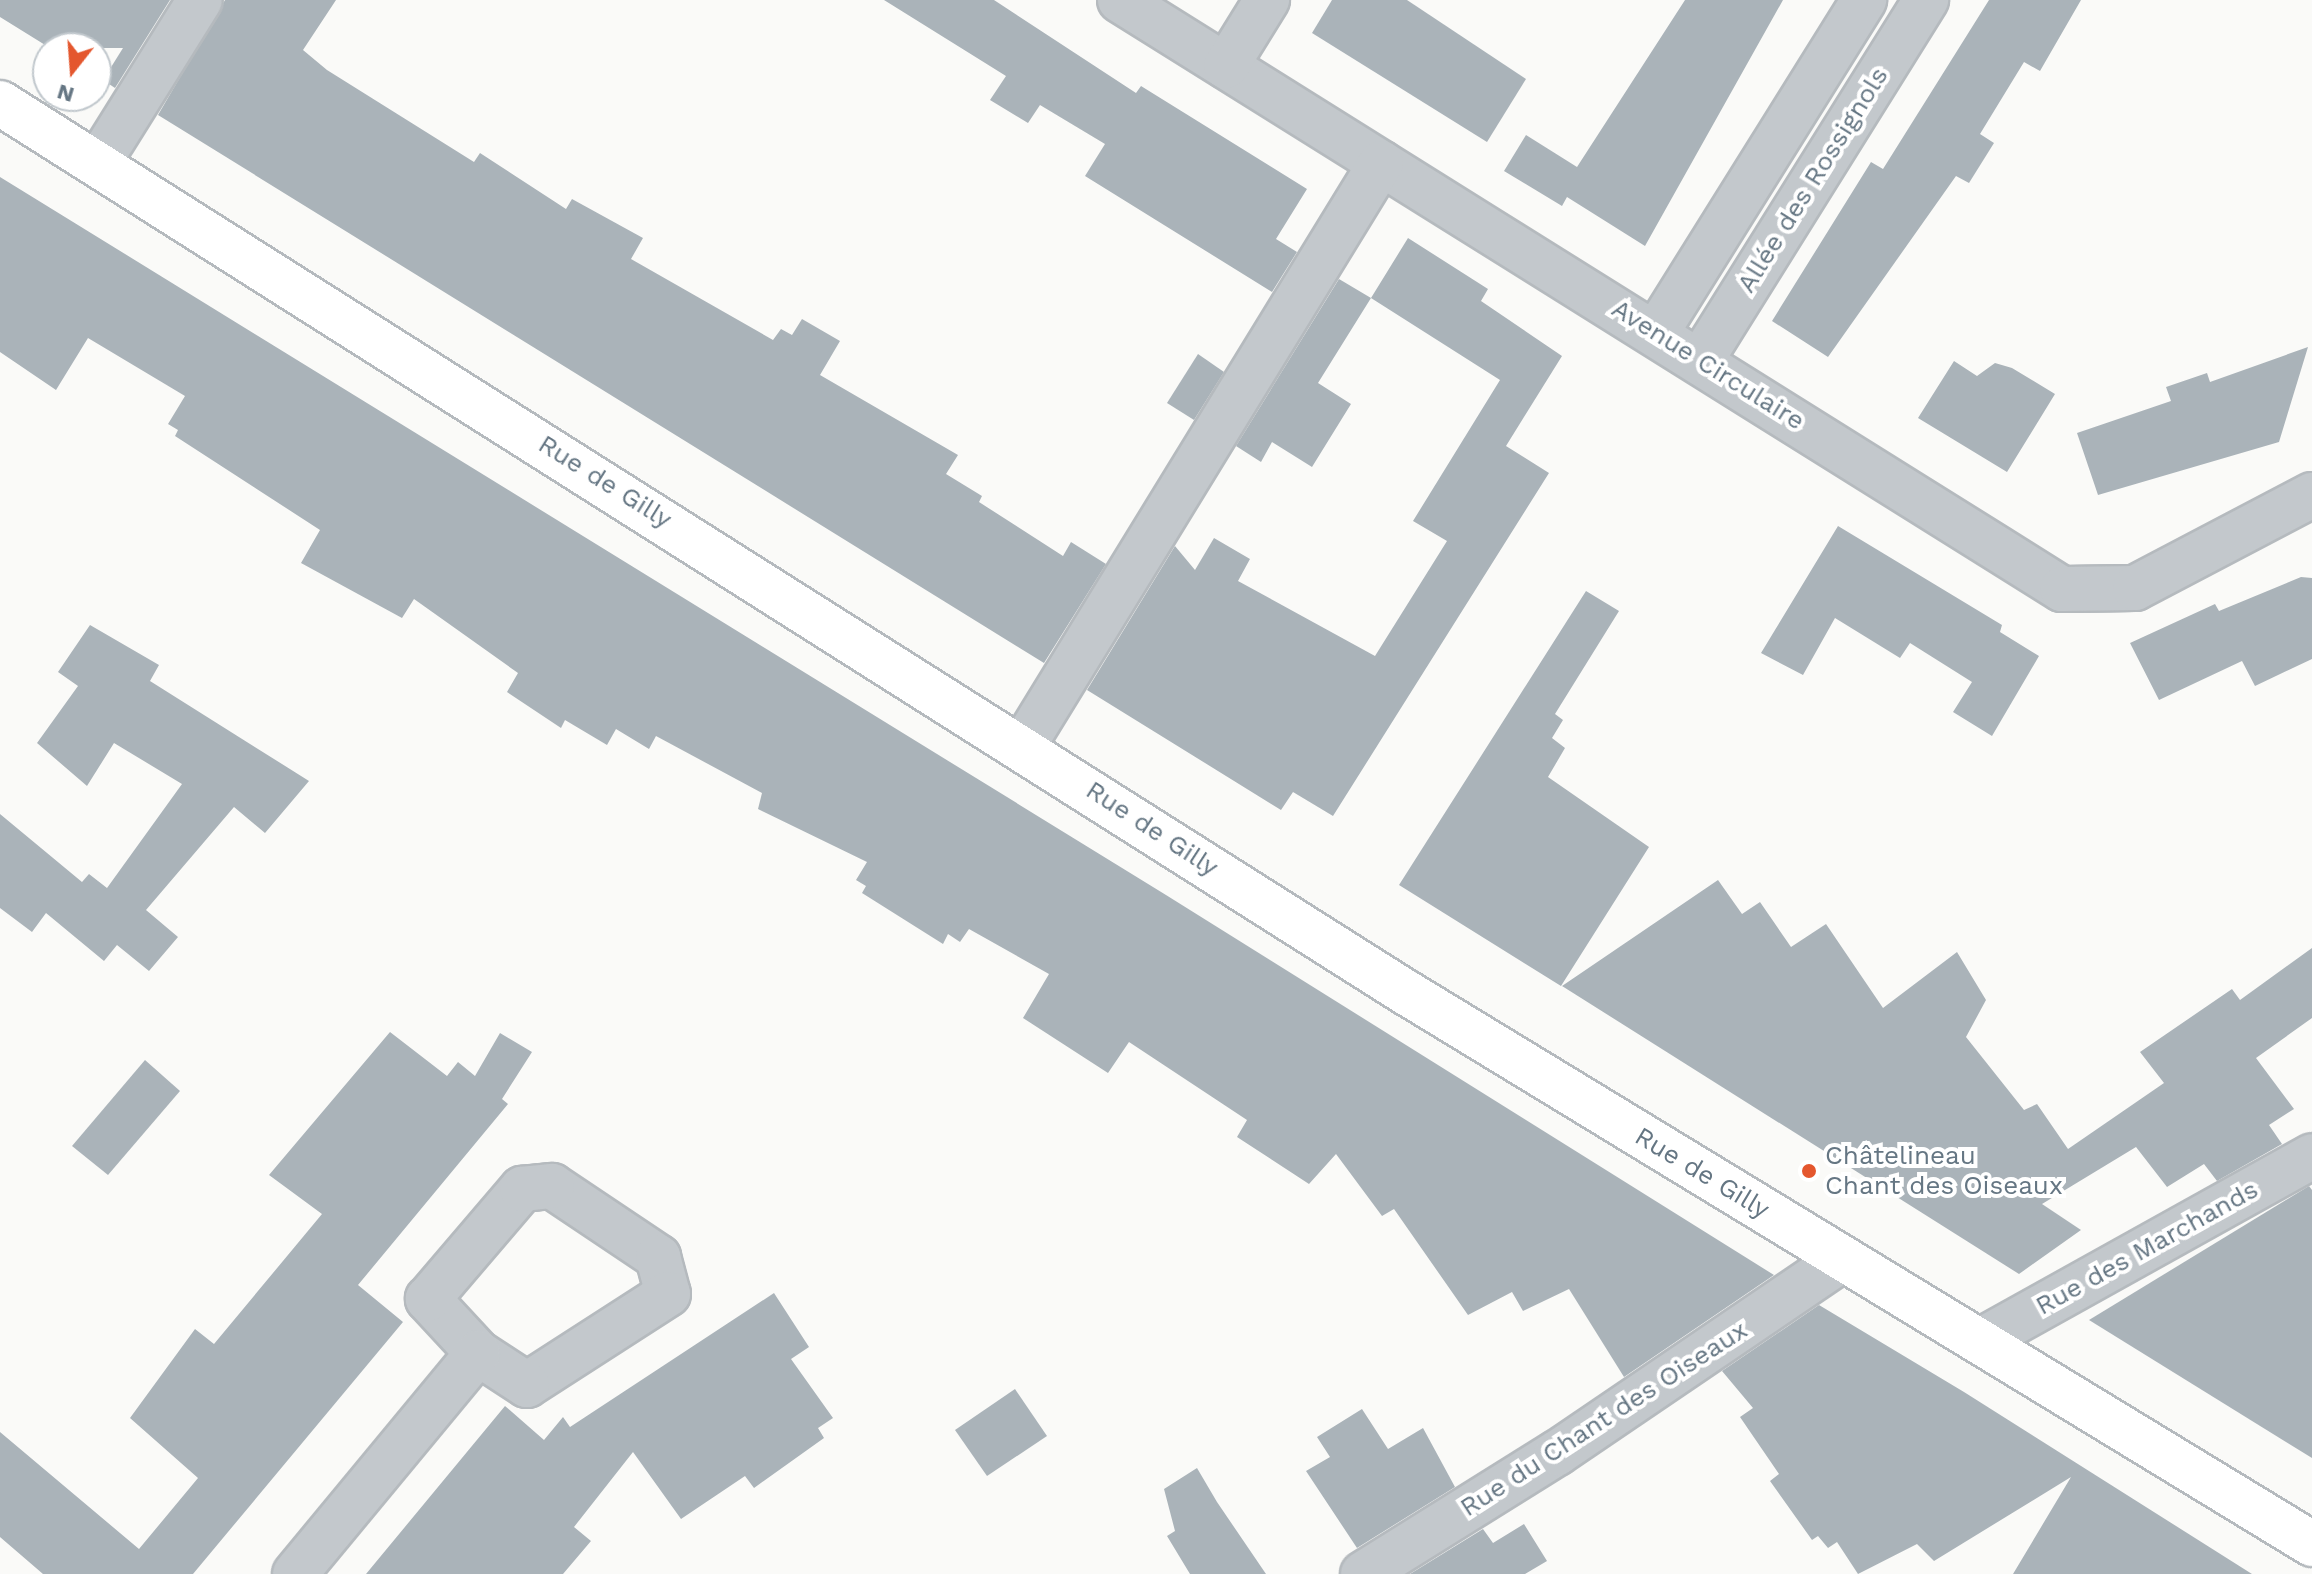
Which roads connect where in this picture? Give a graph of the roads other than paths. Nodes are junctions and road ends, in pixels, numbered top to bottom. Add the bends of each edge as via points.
1 (200, 0) edge
2 (1120, 0) edge
3 (1267, 0) edge
4 (1864, 0) edge
5 (1926, 0) edge
6 (1226, 66) junction
7 (0, 103) edge
8 (98, 163) junction
9 (1381, 163) junction
10 (1656, 333) junction
11 (1701, 360) junction
12 (2312, 495) edge
13 (1023, 746) junction
14 (2312, 1156) edge
15 (1842, 1259) junction
16 (1982, 1340) junction
17 (478, 1353) junction
18 (2312, 1544) edge
19 (295, 1574) edge
20 (1363, 1574) edge

1 - 8 street
2 - 6 street, Avenue Circulaire
3 - 6 street
4 - 10 street, Allée des Rossignols
5 - 11 street, Allée des Rossignols
6 - 9 street, Avenue Circulaire
7 - 8 main road, Rue de Gilly
8 - 13 main road, Rue de Gilly
9 - 10 street, Avenue Circulaire
9 - 13 street
10 - 11 street, Avenue Circulaire
11 - 12 street, Avenue Circulaire via 2062,589 2135,588
13 - 15 main road, Rue de Gilly via 1407,993
14 - 16 street, Rue des Marchands
15 - 16 main road, Rue de Gilly
15 - 20 street, Rue du Chant des Oiseaux via 1557,1453
16 - 18 main road, Rue de Gilly
17 - 17 street via 527,1385 668,1294 658,1257 552,1186 522,1189 428,1299
17 - 19 street

